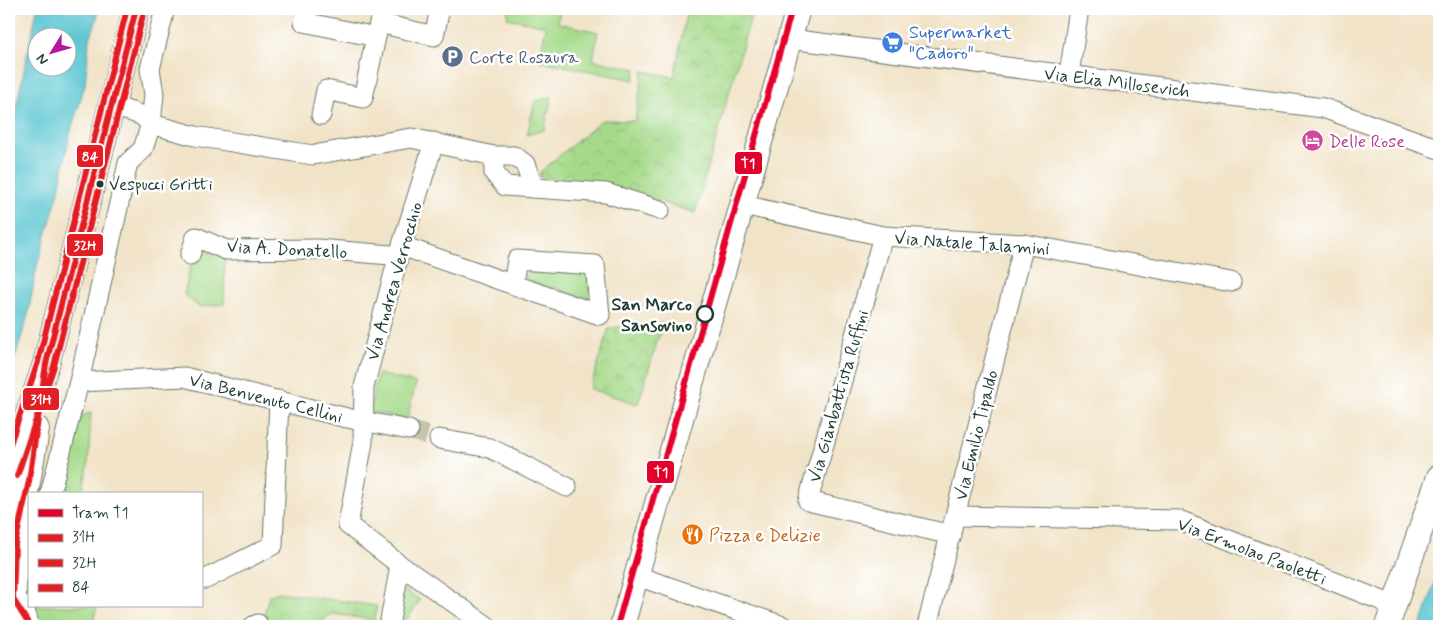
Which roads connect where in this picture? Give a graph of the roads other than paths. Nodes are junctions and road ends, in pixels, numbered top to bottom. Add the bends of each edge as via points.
1 (136, 9) edge
2 (165, 9) edge
3 (307, 9) edge
4 (440, 9) edge
5 (798, 9) edge
6 (1079, 9) edge
7 (376, 37) junction
8 (790, 39) junction
9 (1069, 75) junction
10 (113, 106) junction
11 (321, 115) dead end
12 (151, 124) junction
13 (434, 142) junction
14 (1439, 149) edge
15 (494, 156) junction
16 (534, 188) junction
17 (743, 205) junction
18 (660, 210) dead end
19 (883, 236) junction
20 (1024, 244) junction
21 (400, 252) junction
22 (190, 255) dead end
23 (1231, 282) dead end
24 (513, 284) junction
25 (46, 364) junction
26 (79, 382) junction
27 (279, 400) junction
28 (363, 421) junction
29 (408, 430) tunnel mouth
30 (439, 439) tunnel mouth
31 (9, 474) edge
32 (1439, 477) edge
33 (567, 487) dead end
34 (51, 492) edge
35 (956, 516) junction
36 (950, 535) junction
37 (400, 565) junction
38 (637, 576) junction
39 (202, 578) edge
40 (21, 614) edge
41 (1391, 616) edge
42 (389, 626) edge
43 (487, 626) edge
44 (622, 626) edge
45 (783, 626) edge
46 (926, 626) edge

1 - 10 main road
2 - 12 street via 150,69 154,94
3 - 7 street via 304,22
4 - 7 street via 434,36 379,23
5 - 8 street
6 - 9 street
7 - 11 street via 363,98 326,90
8 - 9 street, Via Elia Millosevich
8 - 17 street
9 - 14 street, Via Elia Millosevich via 1323,108
10 - 12 street via 141,115
10 - 25 main road
12 - 13 street via 195,136 314,155 411,138
12 - 26 street via 143,149 128,163
13 - 15 street
13 - 21 street, Via Andrea Verrocchio
15 - 16 street via 514,156 525,164
15 - 16 street via 494,173 505,186
16 - 18 street via 606,193
17 - 19 street, Via Natale Talamini
17 - 38 street
19 - 20 street, Via Natale Talamini
19 - 36 street, Via Gianbattista Ruffini via 808,501
20 - 23 street, Via Natale Talamini
20 - 35 street, Via Emilio Tipaldo
21 - 22 street, Via A. Donatello via 391,256 317,249 226,250 196,237
21 - 24 street, Via A. Donatello
21 - 28 street, Via Andrea Verrocchio via 364,387
24 - 24 street, Via A. Donatello via 522,287 600,315 595,265 518,260
25 - 31 main road
25 - 40 main road via 15,544
26 - 27 street, Via Benvenuto Cellini via 184,376
26 - 34 street
27 - 28 street, Via Benvenuto Cellini
27 - 39 street via 273,545
28 - 29 street, Via Benvenuto Cellini
28 - 37 street, Via Andrea Verrocchio via 363,442 348,525
30 - 33 street via 490,448
32 - 41 street
35 - 36 street, Via Emilio Tipaldo
35 - 41 street, Via Ermolao Paoletti via 1179,520
36 - 46 street, Via Emilio Tipaldo
37 - 42 street
37 - 43 street
38 - 44 street
38 - 45 street

